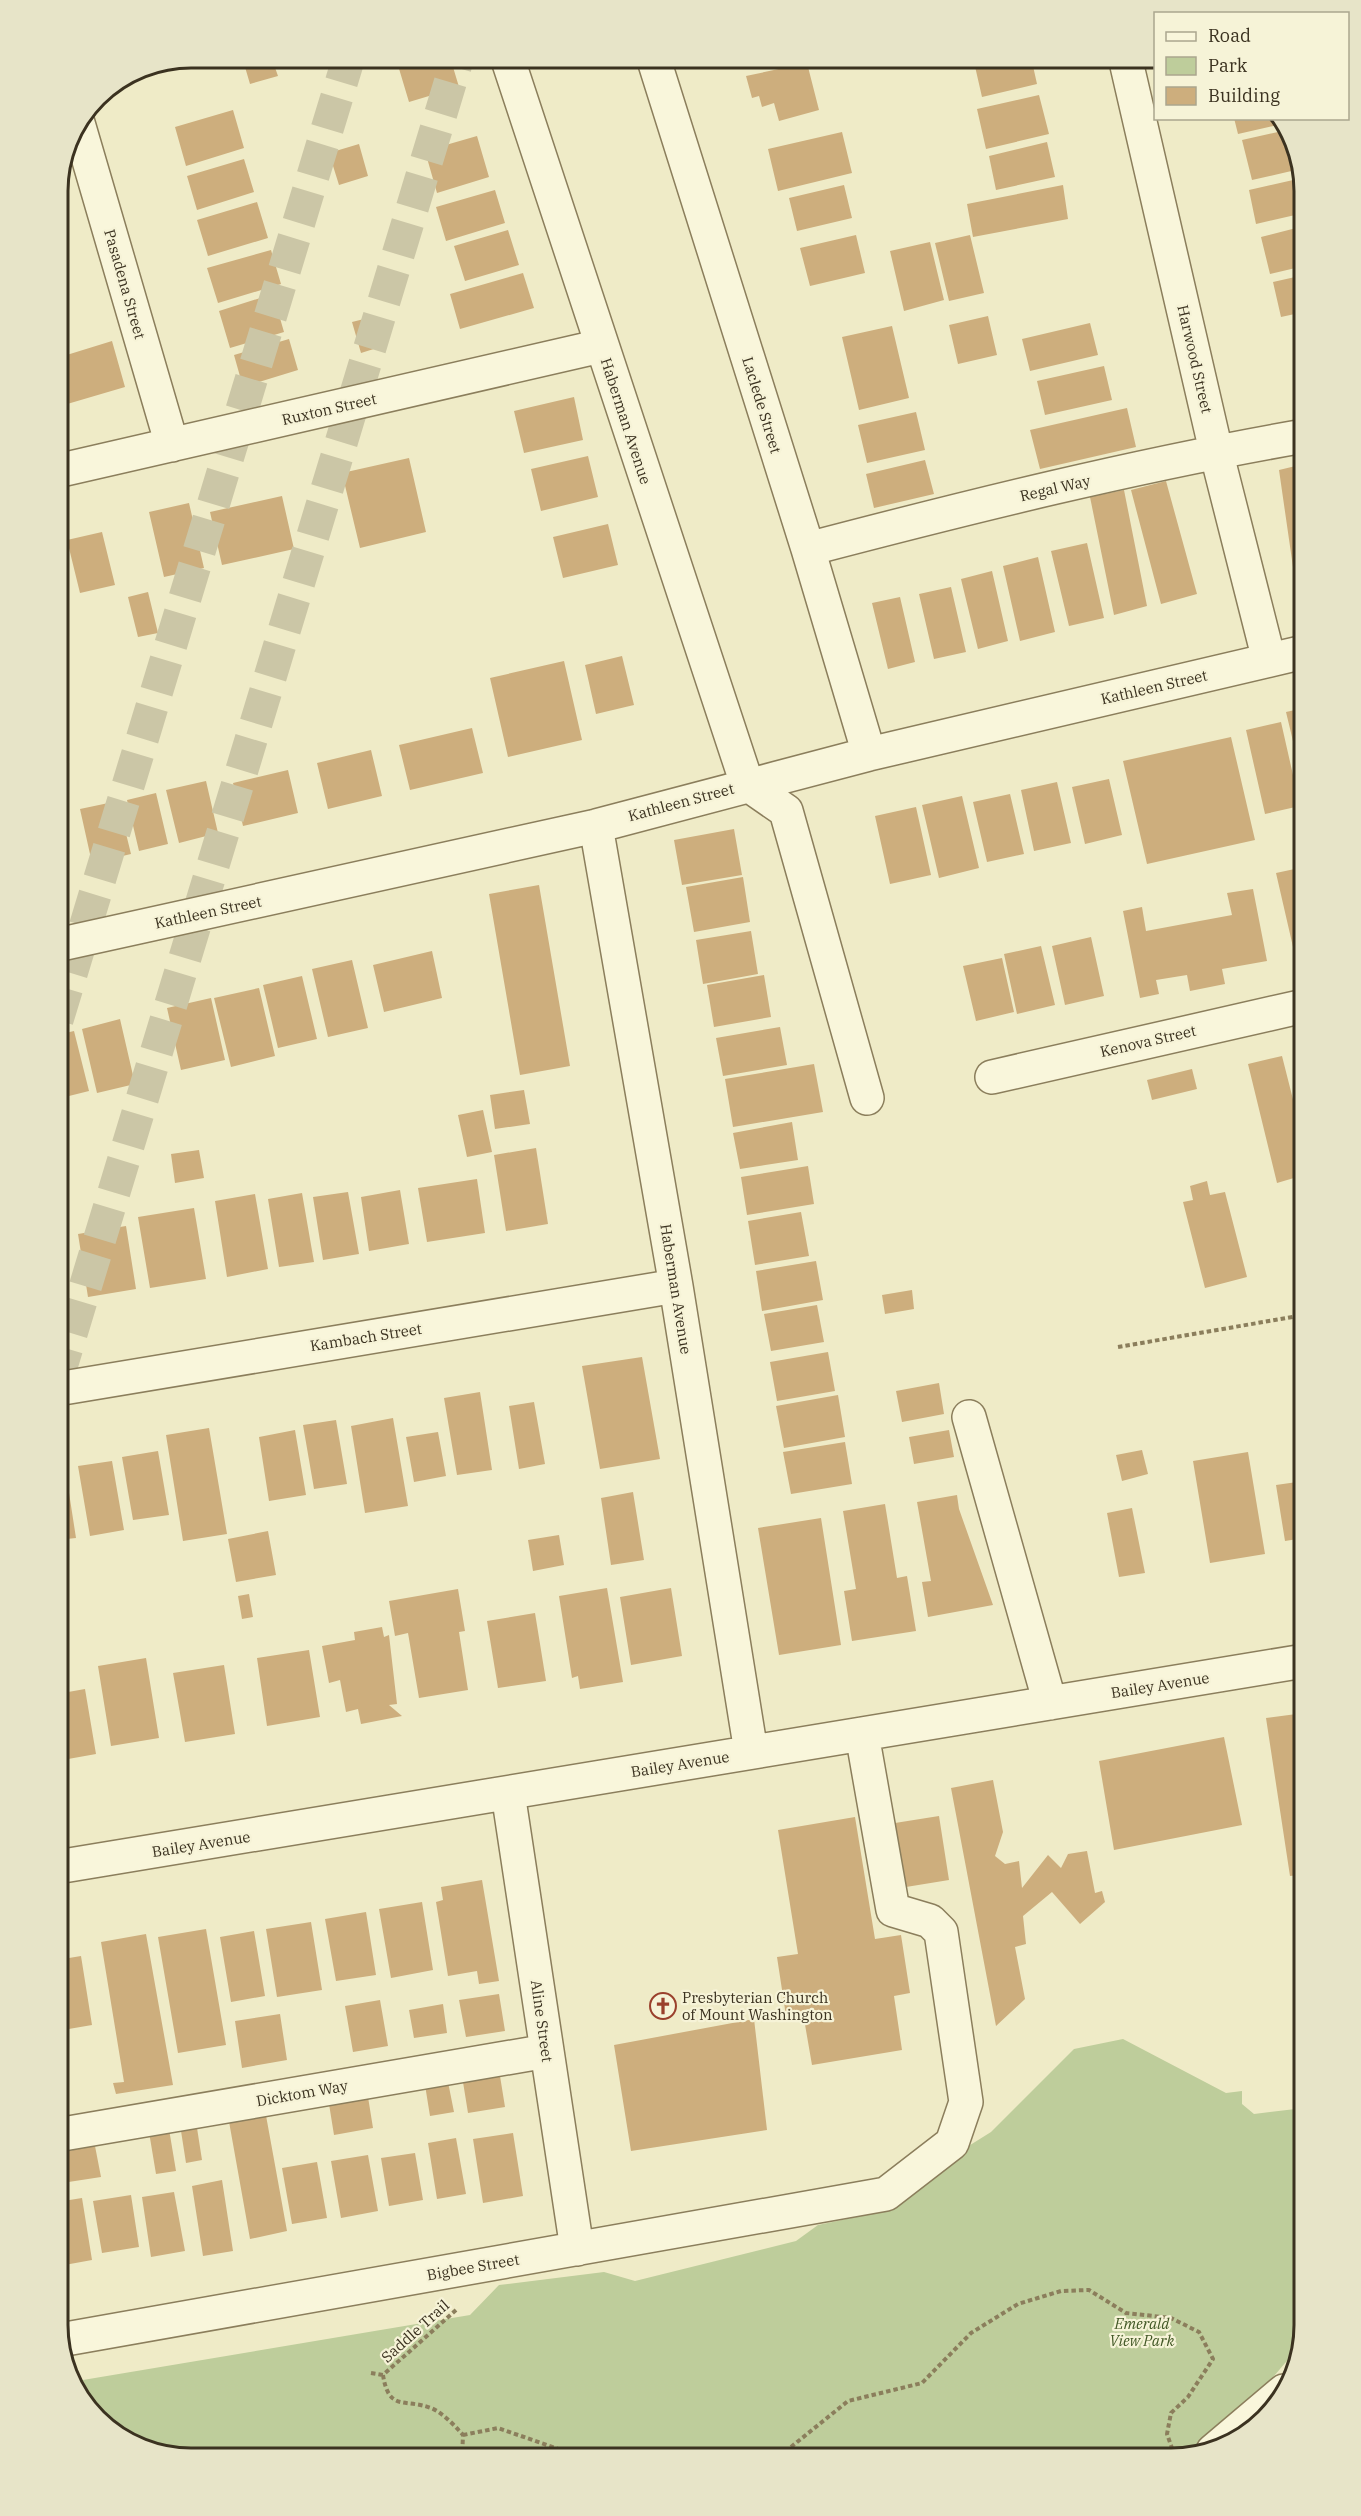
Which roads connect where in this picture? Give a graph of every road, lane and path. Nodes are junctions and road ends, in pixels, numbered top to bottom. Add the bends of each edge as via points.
1 (511, 68) edge
2 (656, 68) edge
3 (1128, 68) edge
4 (81, 134) edge
5 (601, 346) junction
6 (1294, 438) edge
7 (172, 445) junction
8 (1216, 451) junction
9 (68, 469) edge
10 (808, 549) junction
11 (1294, 654) edge
12 (1269, 660) junction
13 (869, 754) junction
14 (747, 784) junction
15 (596, 826) junction
16 (68, 943) edge
17 (1294, 1008) edge
18 (992, 1077) dead end
19 (867, 1098) dead end
20 (676, 1286) junction
21 (1294, 1317) edge
22 (1118, 1347) dead end
23 (68, 1387) edge
24 (969, 1417) dead end
25 (1294, 1663) edge
26 (1050, 1703) junction
27 (862, 1734) junction
28 (751, 1752) junction
29 (508, 1793) junction
30 (68, 1865) edge
31 (547, 2051) junction
32 (68, 2133) edge
33 (577, 2249) junction
34 (464, 2269) junction
35 (69, 2338) edge
36 (371, 2373) dead end
37 (383, 2375) junction
38 (463, 2435) junction
39 (462, 2448) edge
40 (555, 2448) edge
41 (790, 2448) edge
42 (1173, 2448) edge

1 - 5 street, Haberman Avenue
2 - 10 street, Laclede Street
3 - 8 street, Harwood Street
4 - 7 street, Pasadena Street
5 - 7 street, Ruxton Street
5 - 14 street, Haberman Avenue
6 - 8 street, Regal Way
7 - 9 street, Ruxton Street
8 - 10 street, Regal Way
8 - 12 street, Harwood Street
10 - 13 street, Laclede Street
11 - 12 street, Kathleen Street
12 - 13 street, Kathleen Street
13 - 14 street, Kathleen Street
14 - 15 street, Kathleen Street
14 - 19 street via 786,811
15 - 16 street, Kathleen Street
15 - 20 street, Haberman Avenue
17 - 18 street, Kenova Street
20 - 23 street, Kambach Street
20 - 28 street, Haberman Avenue
21 - 22 path
24 - 26 street
25 - 26 street, Bailey Avenue
26 - 27 street, Bailey Avenue
27 - 28 street, Bailey Avenue
27 - 33 street, Bigbee Street via 893,1910 930,1921 941,1932 966,2102 952,2143 886,2194
28 - 29 street, Bailey Avenue
29 - 30 street, Bailey Avenue
29 - 31 street, Aline Street
31 - 32 street, Dicktom Way
31 - 33 street, Aline Street
33 - 34 street, Bigbee Street
34 - 35 street, Bigbee Street
34 - 37 path, Saddle Trail via 466,2301
36 - 37 path
37 - 38 path, Saddle Trail via 386,2391 394,2401 431,2408
38 - 39 path
38 - 40 path via 498,2428
41 - 42 path via 848,2401 922,2383 971,2333 1018,2304 1061,2290 1089,2290 1126,2313 1171,2318 1199,2332 1213,2359 1188,2397 1171,2413 1167,2434

